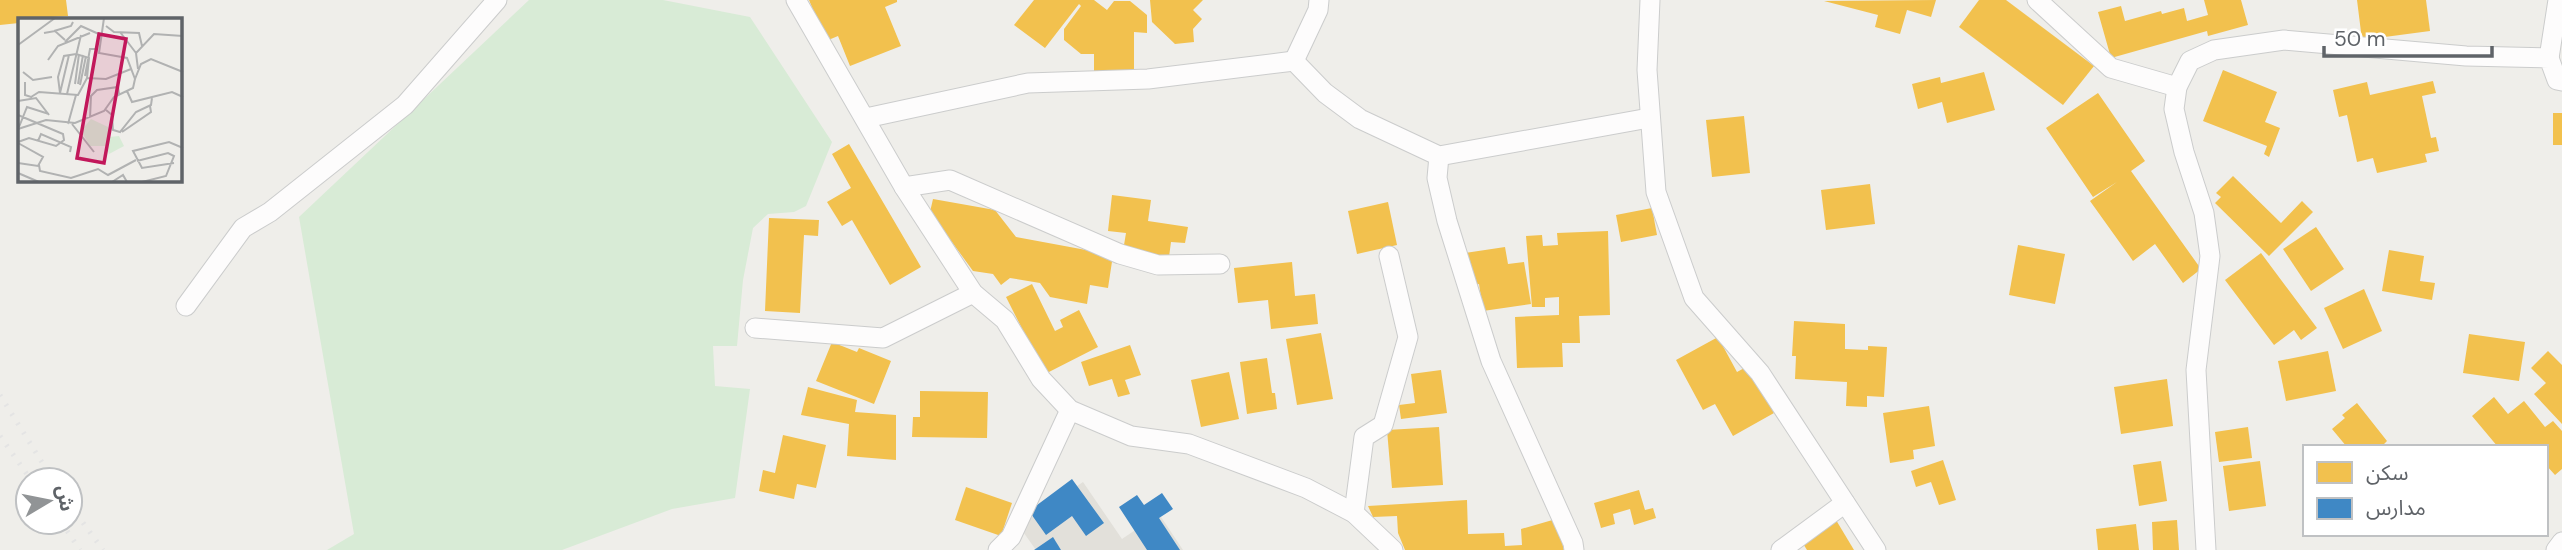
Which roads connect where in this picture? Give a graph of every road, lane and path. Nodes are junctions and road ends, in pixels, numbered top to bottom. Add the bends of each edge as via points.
1 (497, 0) edge
2 (796, 0) edge
3 (1319, 0) edge
4 (1650, 0) edge
5 (2037, 0) edge
6 (2558, 0) edge
7 (2549, 58) junction
8 (1294, 61) junction
9 (2562, 81) edge
10 (2177, 87) junction
11 (866, 118) junction
12 (1649, 118) junction
13 (1439, 156) junction
14 (904, 187) junction
15 (1388, 256) dead end
16 (1220, 264) dead end
17 (973, 293) junction
18 (186, 306) dead end
19 (755, 328) dead end
20 (1070, 410) junction
21 (1845, 503) junction
22 (1354, 513) junction
23 (2562, 542) edge
24 (998, 550) edge
25 (1392, 550) edge
26 (1574, 550) edge
27 (1781, 550) edge
28 (1876, 550) edge
29 (2206, 550) edge
30 (2556, 550) edge

1 - 18 street via 405,104 270,212 243,228
2 - 11 street
3 - 8 street
4 - 12 street
5 - 10 street via 2111,68
6 - 7 street
7 - 9 street via 2557,80
7 - 10 street via 2466,56 2284,40 2214,50 2190,61
8 - 11 street via 1148,79 1028,83
8 - 13 street via 1325,93 1360,119
10 - 29 street via 2174,109 2204,213 2210,257 2196,370
11 - 14 street
12 - 13 street
12 - 21 street via 1656,192 1694,298 1760,373
13 - 26 street via 1437,178 1447,221 1491,361
14 - 16 street via 950,180 1120,254 1158,265
14 - 17 street
15 - 22 street via 1408,337 1383,425 1364,437
17 - 19 street via 883,338
17 - 20 street via 1005,320 1041,379
20 - 22 street via 1131,436 1189,444 1306,488
20 - 24 street via 1012,537
21 - 27 street
21 - 28 street
22 - 25 street
23 - 30 street

